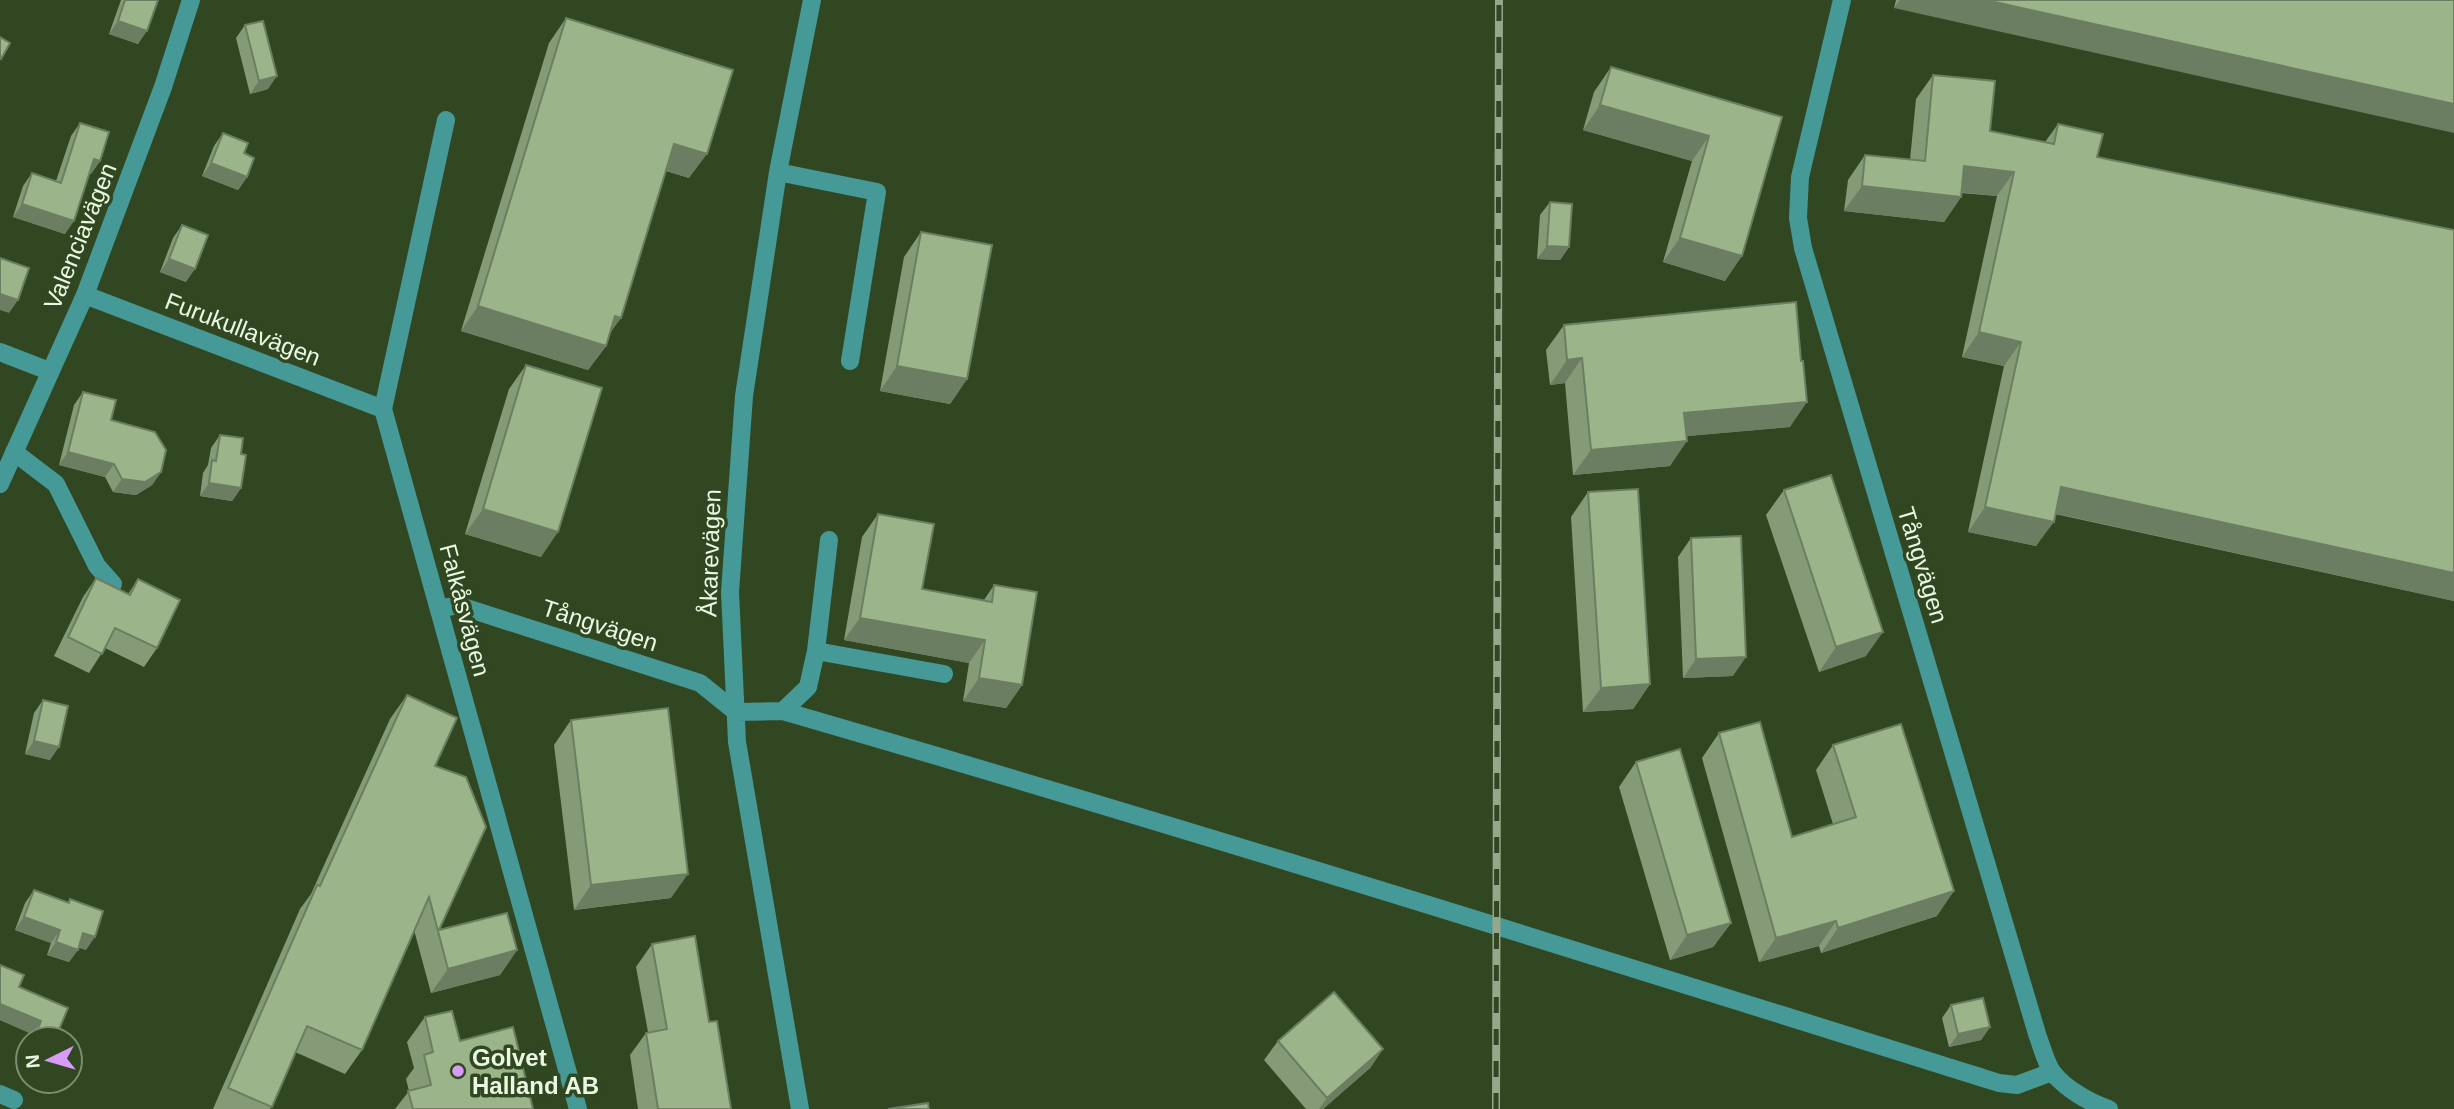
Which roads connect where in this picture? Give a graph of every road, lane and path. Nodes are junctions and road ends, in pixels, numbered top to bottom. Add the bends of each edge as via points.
1 (191, 0) edge
2 (812, 0) edge
3 (1842, 0) edge
4 (446, 120) dead end
5 (778, 172) junction
6 (85, 295) junction
7 (0, 352) edge
8 (850, 361) dead end
9 (49, 371) junction
10 (383, 409) junction
11 (14, 452) junction
12 (0, 484) edge
13 (829, 540) dead end
14 (113, 584) edge
15 (440, 609) junction
16 (816, 651) junction
17 (944, 674) dead end
18 (783, 711) junction
19 (736, 712) junction
20 (2052, 1072) junction
21 (578, 1109) edge
22 (800, 1109) edge
23 (2109, 1109) edge

1 - 6 street, Valenciavägen
2 - 5 street, Åkarevägen
3 - 20 street, Tångvägen via 1800,177 1798,218 1803,248
4 - 10 street, Falkåsvägen
5 - 8 street via 877,192
5 - 19 street, Åkarevägen via 743,409 730,592
6 - 9 street, Valenciavägen
6 - 10 street, Furukullavägen
7 - 9 street
9 - 11 street, Valenciavägen
10 - 15 street, Falkåsvägen
11 - 12 street, Valenciavägen
11 - 14 street via 56,484 97,566
13 - 16 street
15 - 19 street, Tångvägen via 457,605 700,684
15 - 21 street, Falkåsvägen
16 - 17 street
16 - 18 street via 808,687
18 - 19 street
18 - 20 street via 1497,924 1999,1083 2017,1085
19 - 22 street, Åkarevägen via 737,742
20 - 23 street, Tångvägen via 2076,1092

